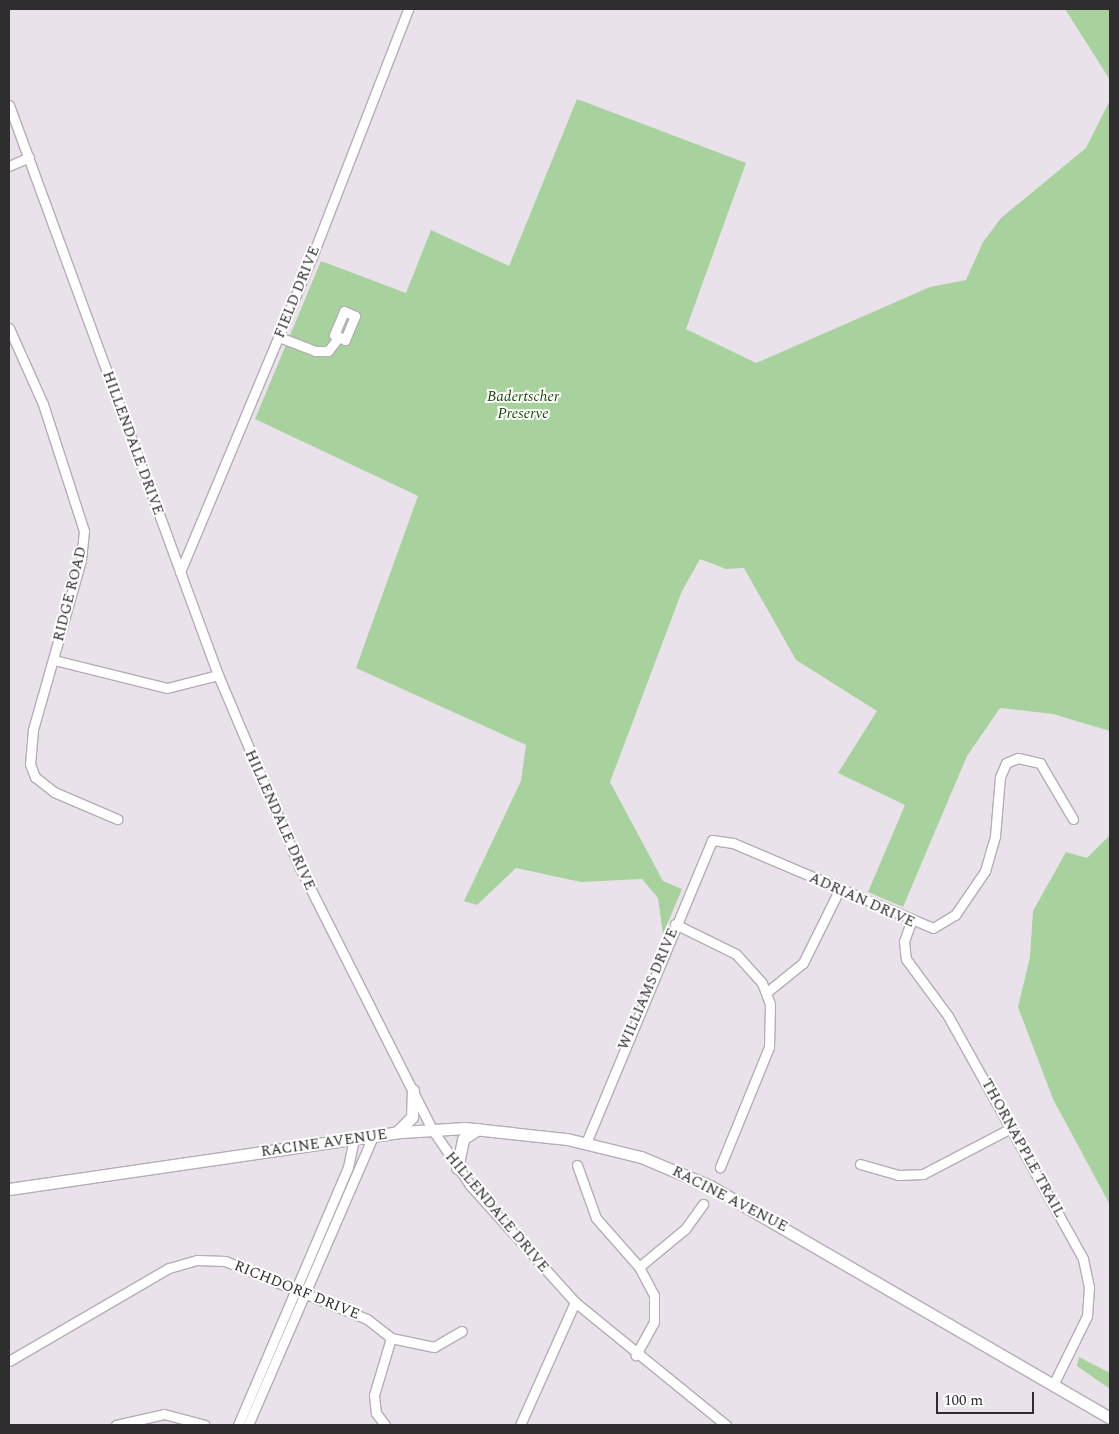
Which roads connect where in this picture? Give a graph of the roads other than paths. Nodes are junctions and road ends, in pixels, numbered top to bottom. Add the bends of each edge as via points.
1 (408, 9) edge
2 (9, 104) edge
3 (29, 157) junction
4 (9, 166) edge
5 (9, 328) edge
6 (279, 337) junction
7 (339, 337) dead end
8 (180, 572) junction
9 (54, 660) junction
10 (218, 675) junction
11 (117, 819) dead end
12 (1073, 820) dead end
13 (715, 838) joint
14 (838, 890) junction
15 (911, 922) junction
16 (675, 924) junction
17 (767, 992) junction
18 (413, 1090) junction
19 (1011, 1128) junction
20 (432, 1129) junction
21 (479, 1129) junction
22 (396, 1132) junction
23 (373, 1136) junction
24 (354, 1138) junction
25 (586, 1143) junction
26 (860, 1164) dead end
27 (577, 1165) dead end
28 (720, 1167) dead end
29 (458, 1168) junction
30 (9, 1189) edge
31 (703, 1204) dead end
32 (639, 1267) junction
33 (297, 1287) junction
34 (307, 1292) junction
35 (575, 1302) junction
36 (462, 1331) dead end
37 (392, 1338) junction
38 (636, 1355) junction
39 (9, 1361) edge
40 (1054, 1385) junction
41 (1110, 1418) edge
42 (116, 1425) edge
43 (205, 1425) edge
44 (238, 1425) edge
45 (248, 1425) edge
46 (385, 1425) edge
47 (520, 1425) edge
48 (726, 1425) edge

1 - 6 street, FIELD DRIVE
2 - 3 street, HILLENDALE DRIVE
3 - 4 street
3 - 8 street, HILLENDALE DRIVE
5 - 9 street, RIDGE ROAD via 43,404 84,531 81,560
6 - 7 street via 315,351 328,350
6 - 8 street, FIELD DRIVE
8 - 10 street, HILLENDALE DRIVE
9 - 10 street via 167,688
9 - 11 street, RIDGE ROAD via 31,739 32,772 54,792
10 - 18 street, HILLENDALE DRIVE via 300,868
12 - 15 street, ADRIAN DRIVE via 1040,763 1025,758 1011,760 1001,772 994,845 981,880 947,923 927,928
13 - 14 street, ADRIAN DRIVE
13 - 16 street, WILLIAMS DRIVE
14 - 15 street, ADRIAN DRIVE
14 - 17 street via 804,964
15 - 19 street, THORNAPPLE TRAIL via 904,941 906,959 948,1016
16 - 17 street via 736,954
16 - 25 street, WILLIAMS DRIVE
17 - 28 street via 772,1025 769,1047
18 - 20 street, HILLENDALE DRIVE
18 - 22 main road via 412,1117
19 - 26 street via 923,1174 898,1175
19 - 40 street, THORNAPPLE TRAIL via 1079,1248 1088,1277 1084,1326
20 - 21 main road, RACINE AVENUE
20 - 22 main road, RACINE AVENUE
20 - 29 street, HILLENDALE DRIVE
21 - 25 main road, RACINE AVENUE
21 - 29 main road via 463,1139
22 - 23 main road, RACINE AVENUE
23 - 24 main road, RACINE AVENUE
23 - 34 street
24 - 30 main road, RACINE AVENUE
24 - 33 street via 352,1155
25 - 40 main road, RACINE AVENUE via 656,1162 710,1186
27 - 32 street via 596,1218
29 - 35 street, HILLENDALE DRIVE
31 - 32 street via 685,1229
32 - 38 street via 654,1295 655,1314
33 - 34 street, RICHDORF DRIVE
33 - 39 street, RICHDORF DRIVE via 225,1261 188,1261 159,1272
33 - 44 street
34 - 37 street, RICHDORF DRIVE via 367,1319
34 - 45 street
35 - 38 street, HILLENDALE DRIVE
35 - 47 street
36 - 37 street via 434,1347
37 - 46 street via 374,1395 376,1412
38 - 48 street, HILLENDALE DRIVE
40 - 41 main road, RACINE AVENUE
42 - 43 street via 153,1414

